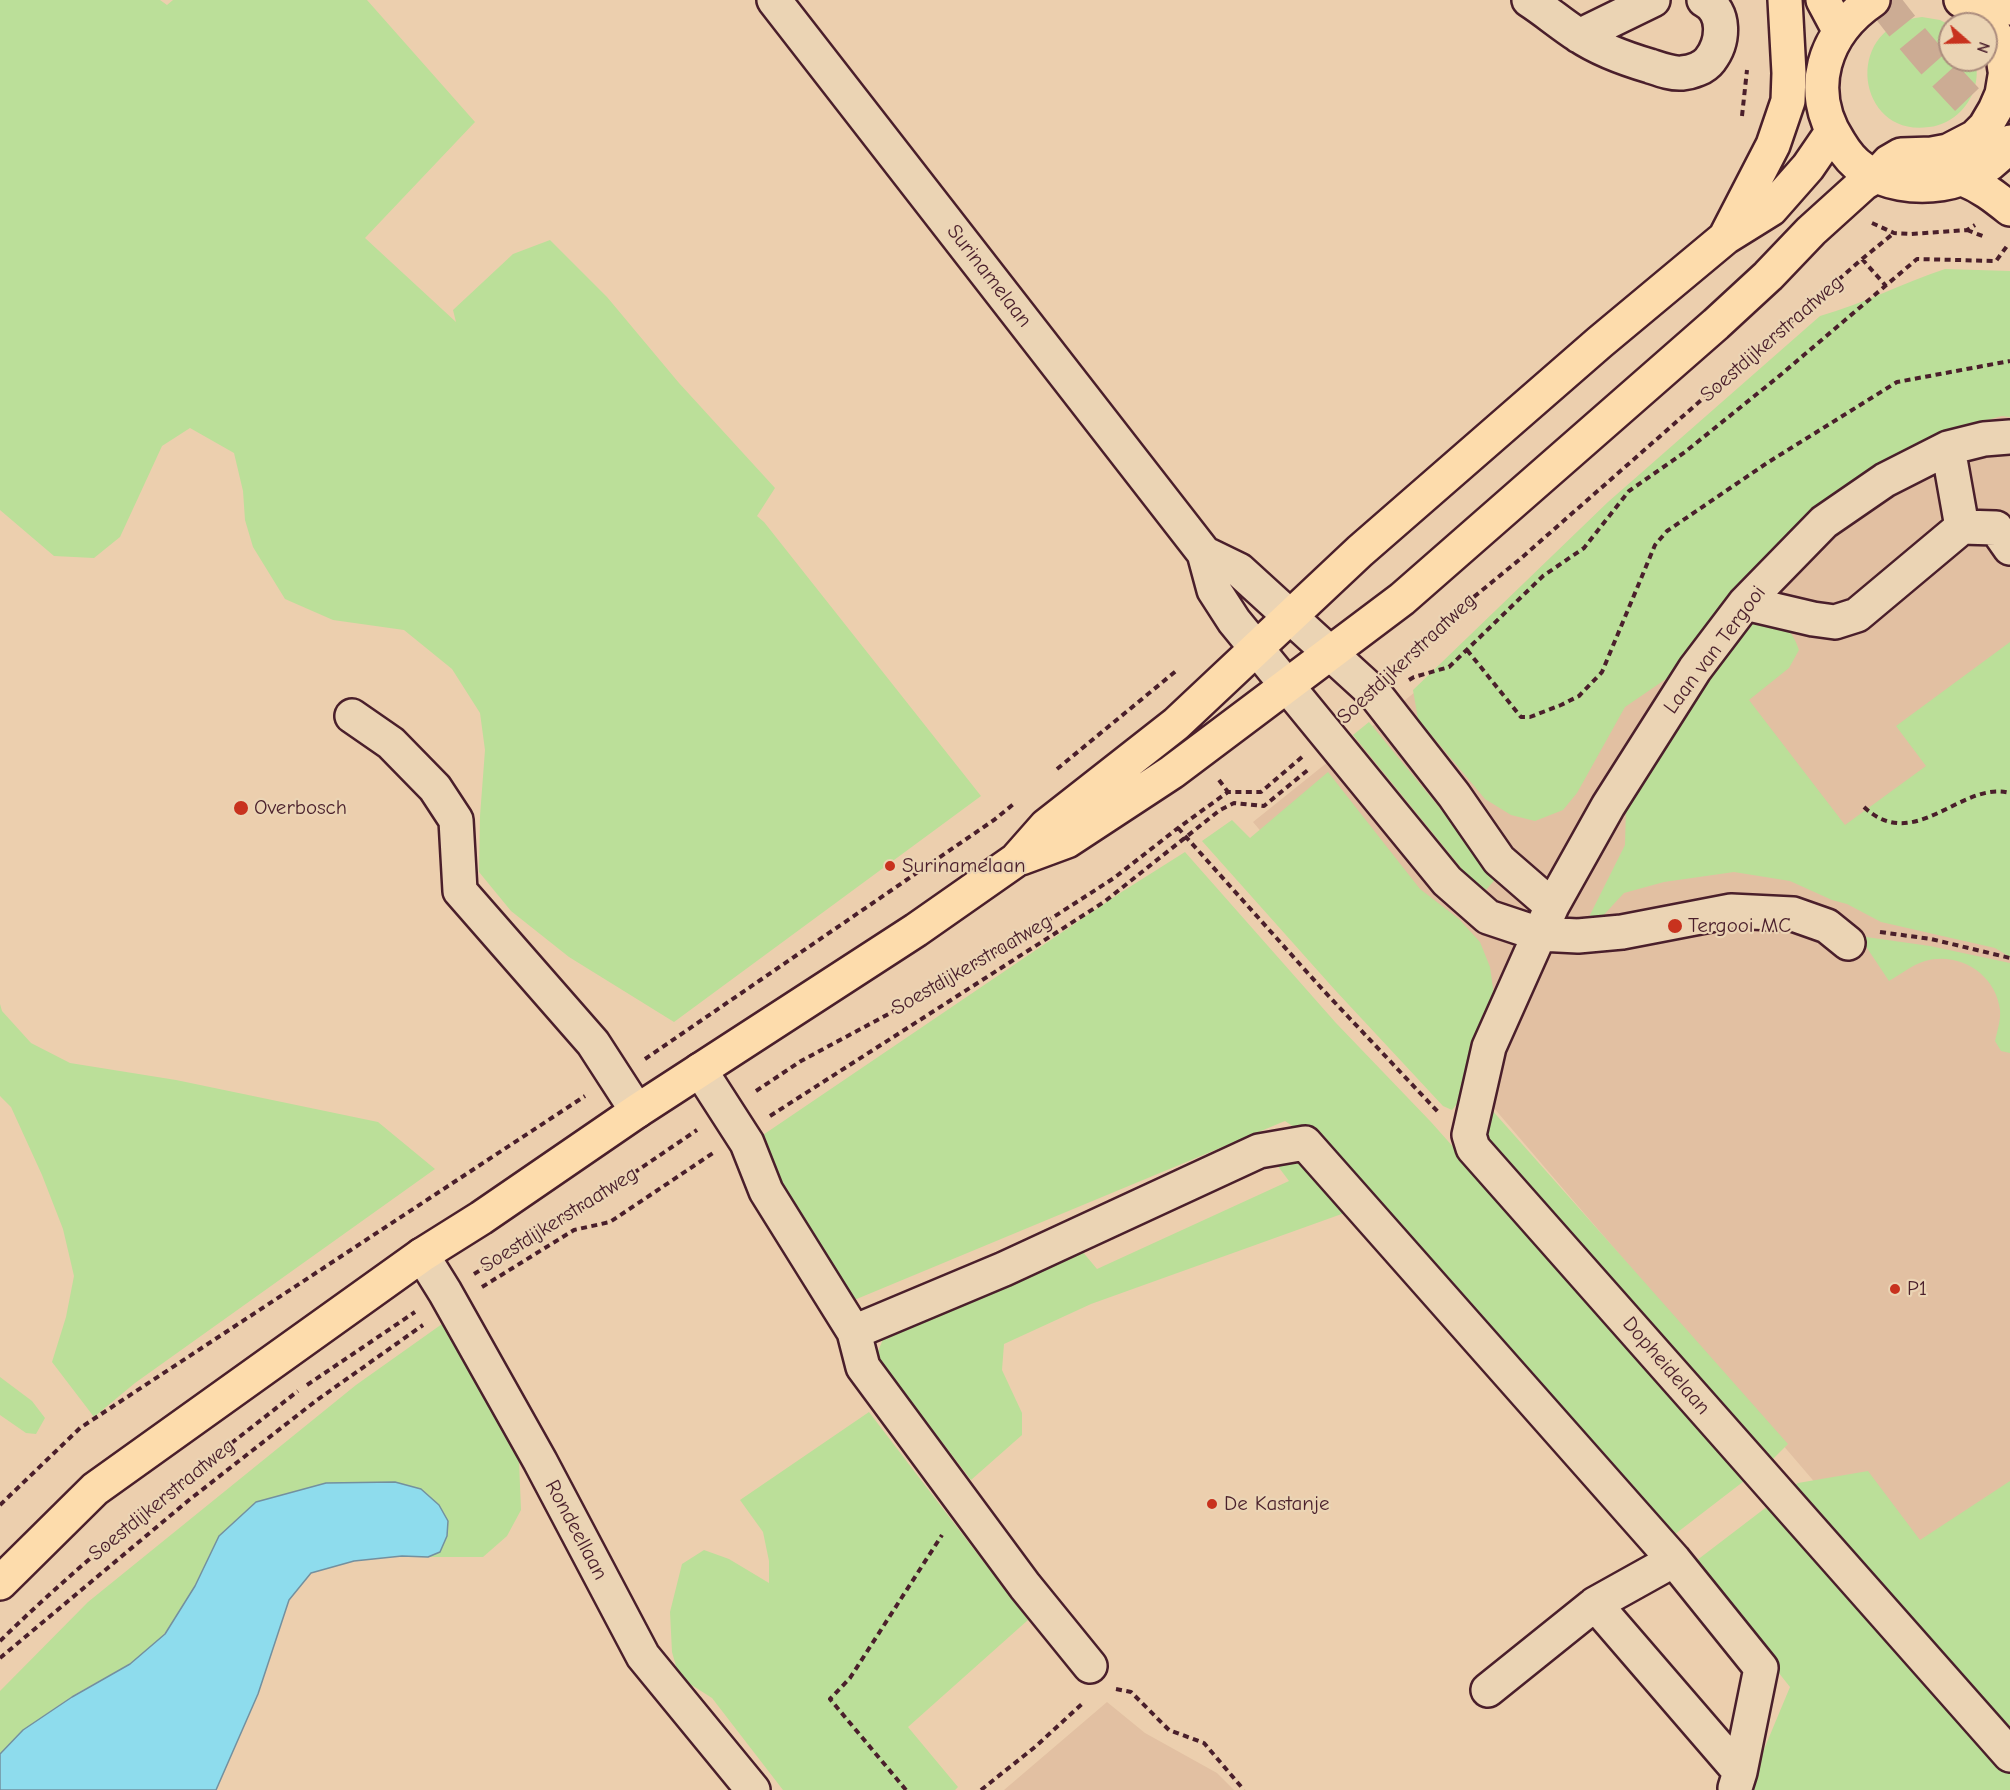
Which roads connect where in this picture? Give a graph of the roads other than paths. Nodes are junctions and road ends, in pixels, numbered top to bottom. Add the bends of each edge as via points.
1 (774, 0) edge
2 (1529, 0) edge
3 (1653, 0) edge
4 (1704, 0) edge
5 (1785, 0) edge
6 (1823, 0) edge
7 (1873, 0) edge
8 (1961, 0) edge
9 (2005, 0) edge
10 (2010, 8) edge
11 (1839, 30) junction
12 (1579, 36) junction
13 (2008, 79) edge
14 (1832, 132) junction
15 (2010, 142) edge
16 (1876, 176) junction
17 (1963, 179) junction
18 (2008, 208) edge
19 (1726, 237) junction
20 (2010, 436) edge
21 (1948, 448) junction
22 (1962, 527) junction
23 (2010, 548) edge
24 (1204, 552) junction
25 (1745, 603) junction
26 (1290, 616) junction
27 (1256, 648) junction
28 (1330, 653) junction
29 (1287, 686) junction
30 (352, 717) dead end
31 (1016, 860) junction
32 (1545, 920) junction
33 (1838, 935) road end
34 (700, 1070) junction
35 (637, 1111) junction
36 (422, 1255) junction
37 (854, 1332) junction
38 (1674, 1560) junction
39 (0, 1583) edge
40 (1595, 1604) junction
41 (1101, 1677) road end
42 (1488, 1690) dead end
43 (2010, 1755) edge
44 (1737, 1781) edge
45 (753, 1790) edge

1 - 24 street, Surinamelaan
2 - 12 street
3 - 12 street
4 - 12 street via 1718,13 1721,26 1719,45 1700,69 1680,73 1656,68
5 - 19 main road via 1788,101 1773,145
6 - 11 main road
7 - 11 main road
8 - 13 main road via 1982,15 1992,30
9 - 10 main road
11 - 14 main road via 1827,53 1821,80 1823,107
13 - 16 main road, Soestdijkerstraatweg via 1995,110 1975,137 1948,151 1901,155
14 - 16 main road via 1846,154
14 - 19 main road, Soestdijkerstraatweg via 1802,175 1771,208
15 - 17 main road via 1989,164
16 - 17 main road via 1902,184 1928,185
16 - 28 main road, Soestdijkerstraatweg via 1811,231 1716,324 1442,565
17 - 18 main road
19 - 26 main road, Soestdijkerstraatweg via 1600,342
20 - 21 street, Laan van Tergooi
21 - 22 street
21 - 25 street, Laan van Tergooi via 1885,480 1824,522
22 - 23 street via 1996,528
22 - 25 street via 1857,615 1835,622
24 - 26 street, Surinamelaan via 1239,570
24 - 27 street, Surinamelaan via 1214,590
25 - 32 street, Laan van Tergooi via 1695,669 1614,796
26 - 27 main road, Soestdijkerstraatweg
26 - 28 street, Surinamelaan
27 - 29 street, Surinamelaan
27 - 31 main road, Soestdijkerstraatweg via 1176,724 1046,826
28 - 29 main road, Soestdijkerstraatweg
28 - 32 street via 1375,694 1455,795
29 - 31 main road, Soestdijkerstraatweg via 1173,772 1067,841
29 - 32 street via 1447,881 1488,917
30 - 35 street via 391,744 435,788 456,820 460,891 593,1043
31 - 34 main road, Soestdijkerstraatweg
32 - 33 street via 1578,936 1622,932 1731,911 1793,914
32 - 43 street, Dopheidelaan via 1489,1047 1469,1135 1473,1148
34 - 35 main road, Soestdijkerstraatweg
34 - 37 street via 747,1143 766,1191
35 - 36 main road, Soestdijkerstraatweg
36 - 39 main road, Soestdijkerstraatweg via 94,1490
36 - 45 street, Rondeellaan via 540,1461 643,1656
37 - 38 street via 1004,1269 1259,1151 1305,1143
37 - 41 street via 863,1367 1025,1586
38 - 40 street
38 - 44 street via 1761,1668
40 - 42 street
40 - 44 street

